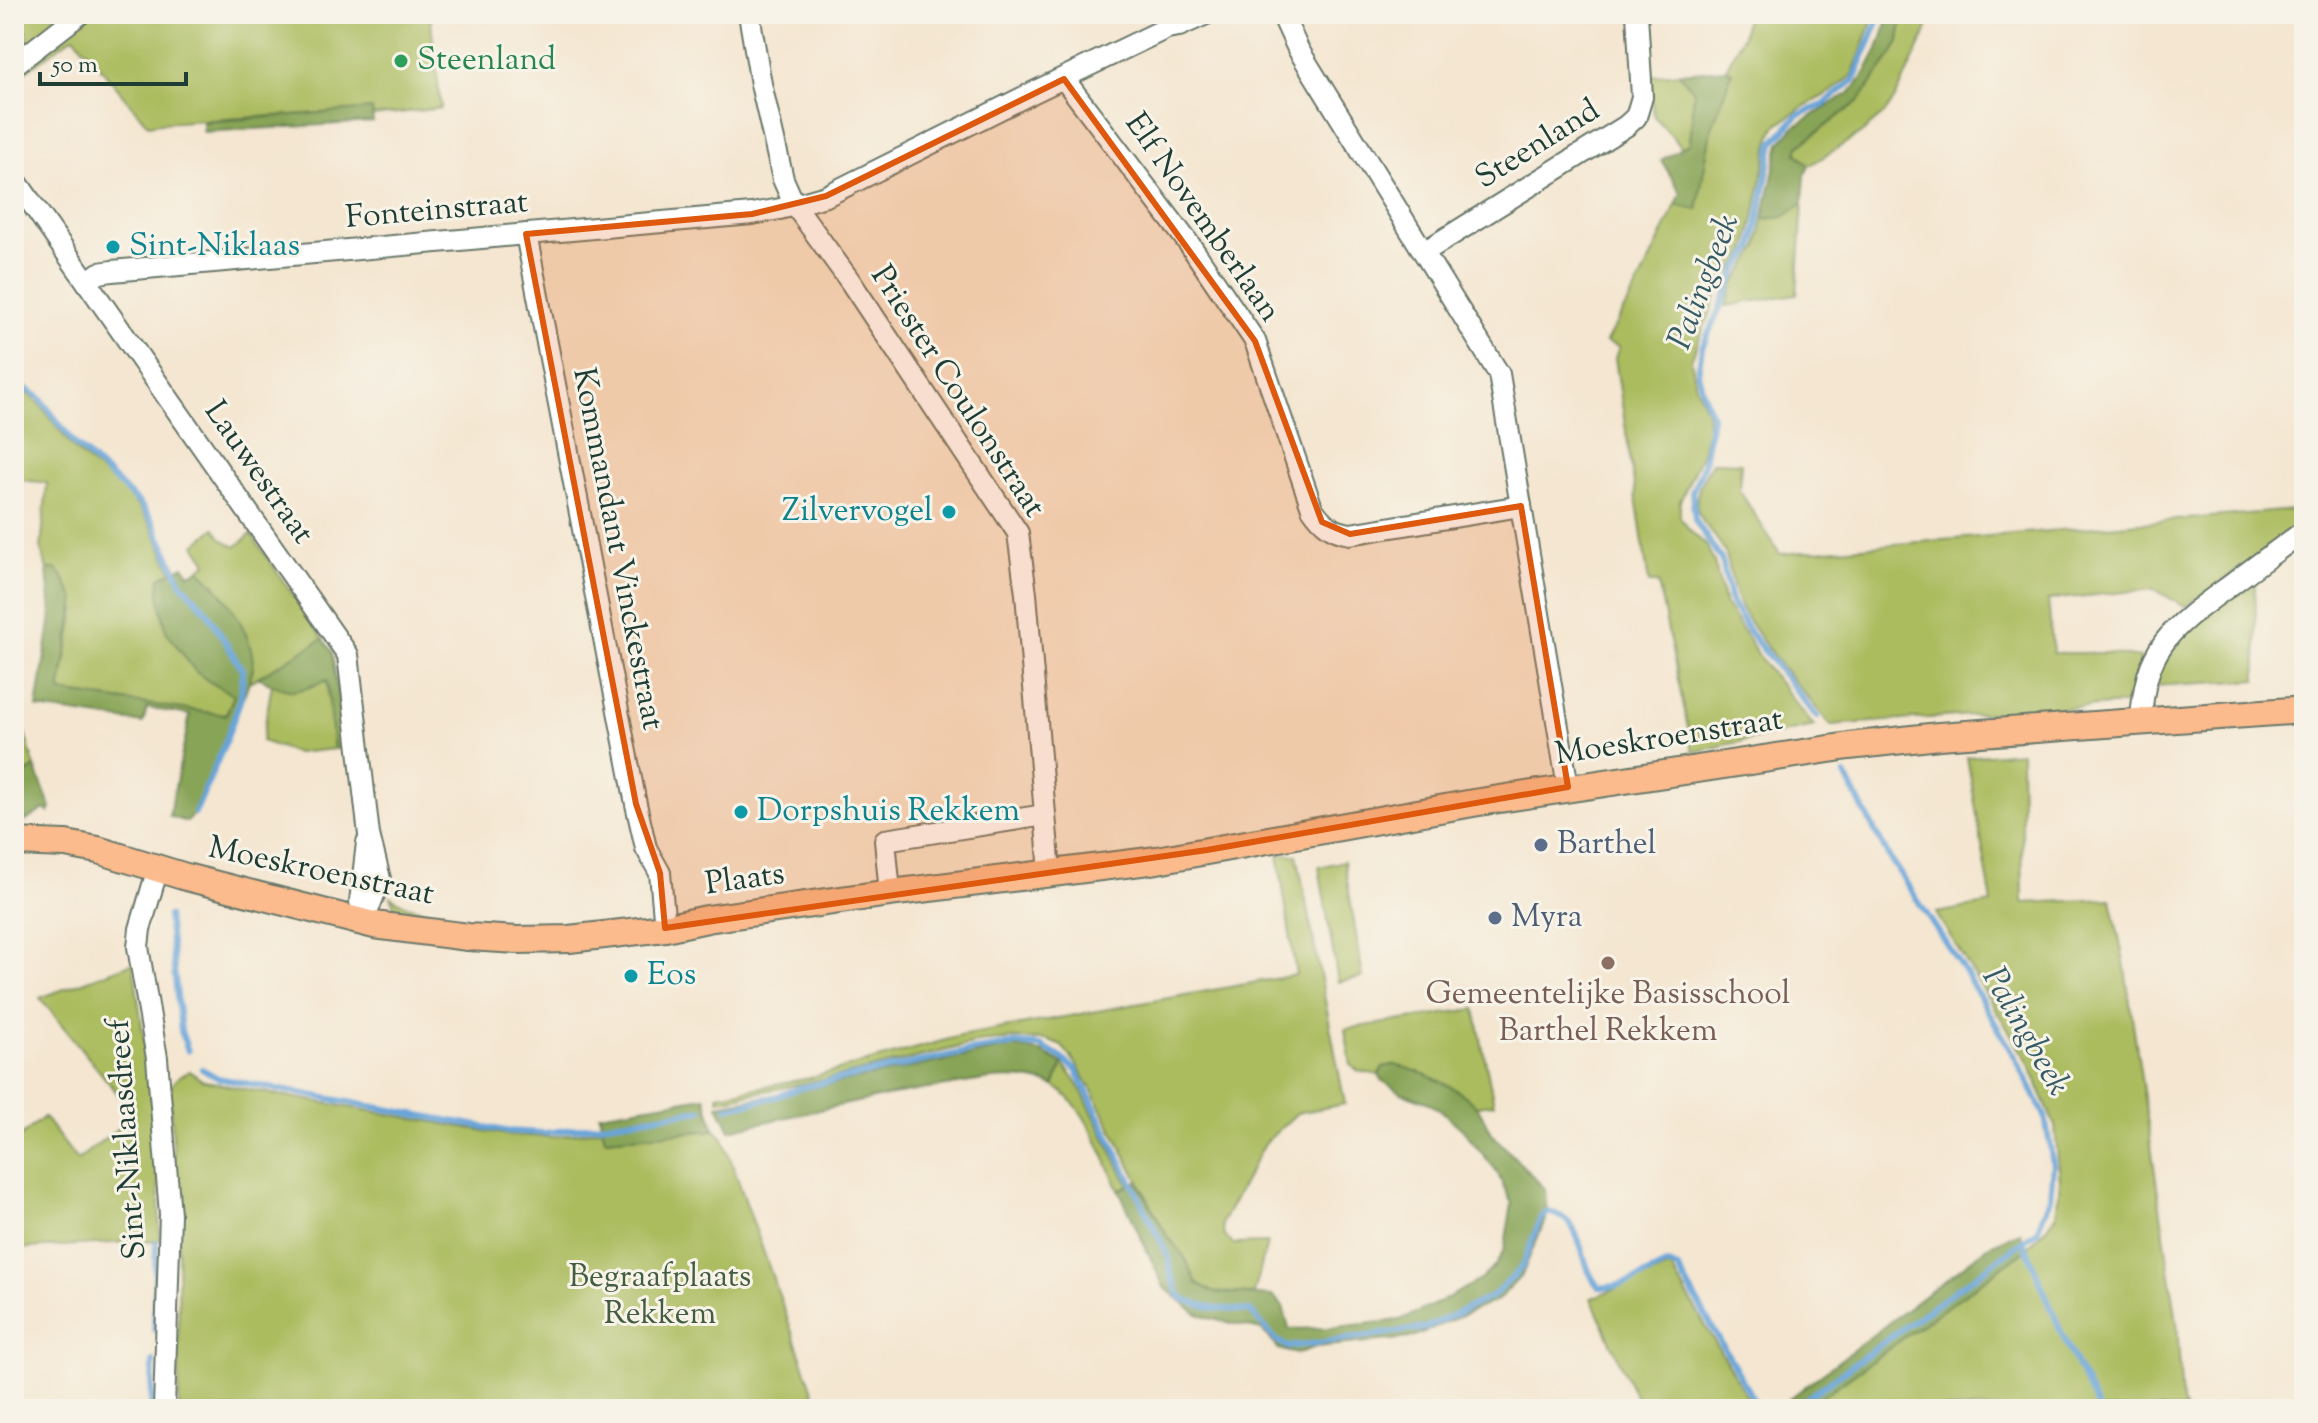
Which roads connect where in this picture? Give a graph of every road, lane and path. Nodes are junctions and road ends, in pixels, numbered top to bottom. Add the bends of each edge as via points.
1 (80, 14) edge
2 (749, 14) edge
3 (1206, 14) edge
4 (1282, 14) edge
5 (1637, 14) edge
6 (1165, 21) edge
7 (14, 65) edge
8 (1064, 79) junction
9 (14, 178) edge
10 (794, 204) junction
11 (526, 234) junction
12 (1424, 252) junction
13 (87, 282) junction
14 (1521, 506) junction
15 (2304, 531) edge
16 (2304, 710) edge
17 (2141, 722) junction
18 (1568, 787) junction
19 (1045, 815) junction
20 (14, 842) edge
21 (158, 868) junction
22 (1050, 872) junction
23 (660, 873) joint
24 (890, 893) junction
25 (371, 919) junction
26 (665, 928) junction
27 (164, 1409) edge

1 - 7 street
2 - 10 street, Priester Coulonstraat via 783,179
3 - 6 street via 1179,26
4 - 12 street via 1298,49
5 - 12 street, Steenland via 1642,97 1636,117
6 - 8 street
8 - 10 street via 826,196
8 - 14 street, Elf Novemberlaan via 1190,245 1255,341 1312,508 1322,522 1335,532 1350,534
9 - 13 street, Lauwestraat
10 - 11 street, Fonteinstraat via 752,214
10 - 19 street, Priester Coulonstraat via 1018,533
11 - 13 street, Fonteinstraat via 112,271
11 - 23 street, Kommandant Vinckestraat via 636,804 646,848
12 - 14 street via 1499,374
13 - 25 street, Lauwestraat via 348,655 369,835 360,902
14 - 18 street
15 - 17 street via 2176,626 2149,669
16 - 17 main road, Moeskroenstraat
17 - 18 main road, Moeskroenstraat via 1849,746
18 - 22 main road, Moeskroenstraat via 1157,860
19 - 22 street, Priester Coulonstraat
19 - 24 street via 885,840
20 - 21 main road, Moeskroenstraat via 78,846
21 - 25 main road, Moeskroenstraat via 315,911
21 - 27 street, Sint-Niklaasdreef via 138,947 157,1058 170,1214
22 - 24 main road, Plaats
23 - 26 street, Plaats
24 - 26 main road, Plaats
25 - 26 main road, Moeskroenstraat via 468,937 518,940

